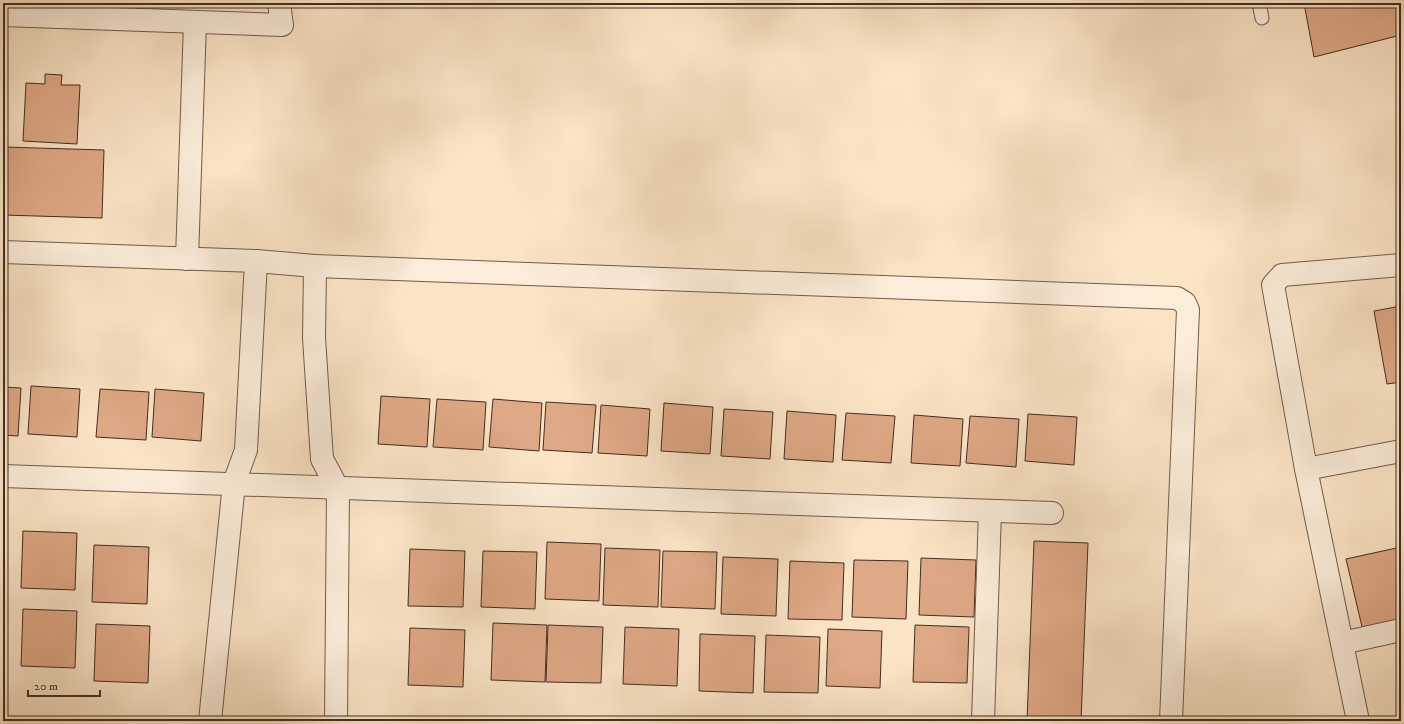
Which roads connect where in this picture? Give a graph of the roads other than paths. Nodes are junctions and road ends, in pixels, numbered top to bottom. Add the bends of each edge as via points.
1 (279, 3) edge
2 (1259, 3) edge
3 (129, 11) edge
4 (3, 14) edge
5 (1262, 18) dead end
6 (195, 22) junction
7 (3, 252) edge
8 (187, 259) junction
9 (256, 261) junction
10 (1401, 265) edge
11 (315, 266) junction
12 (1401, 451) edge
13 (1306, 469) junction
14 (3, 476) edge
15 (234, 483) junction
16 (338, 489) junction
17 (990, 511) junction
18 (1052, 513) dead end
19 (1401, 630) edge
20 (1342, 643) junction
21 (210, 721) edge
22 (336, 721) edge
23 (983, 721) edge
24 (1171, 721) edge
25 (1358, 721) edge

1 - 6 street via 282,25
2 - 5 lane
3 - 4 street
3 - 6 street
6 - 8 street
7 - 8 street
8 - 9 street
9 - 11 street
9 - 15 street via 246,450
10 - 13 street via 1282,275 1273,285
11 - 16 street via 314,338 322,459
11 - 24 street via 1177,298 1185,303 1188,310
12 - 13 street
13 - 20 street
14 - 15 street
15 - 16 street
15 - 21 street
16 - 17 street
16 - 22 street
17 - 18 street
17 - 23 street
19 - 20 street
20 - 25 street

